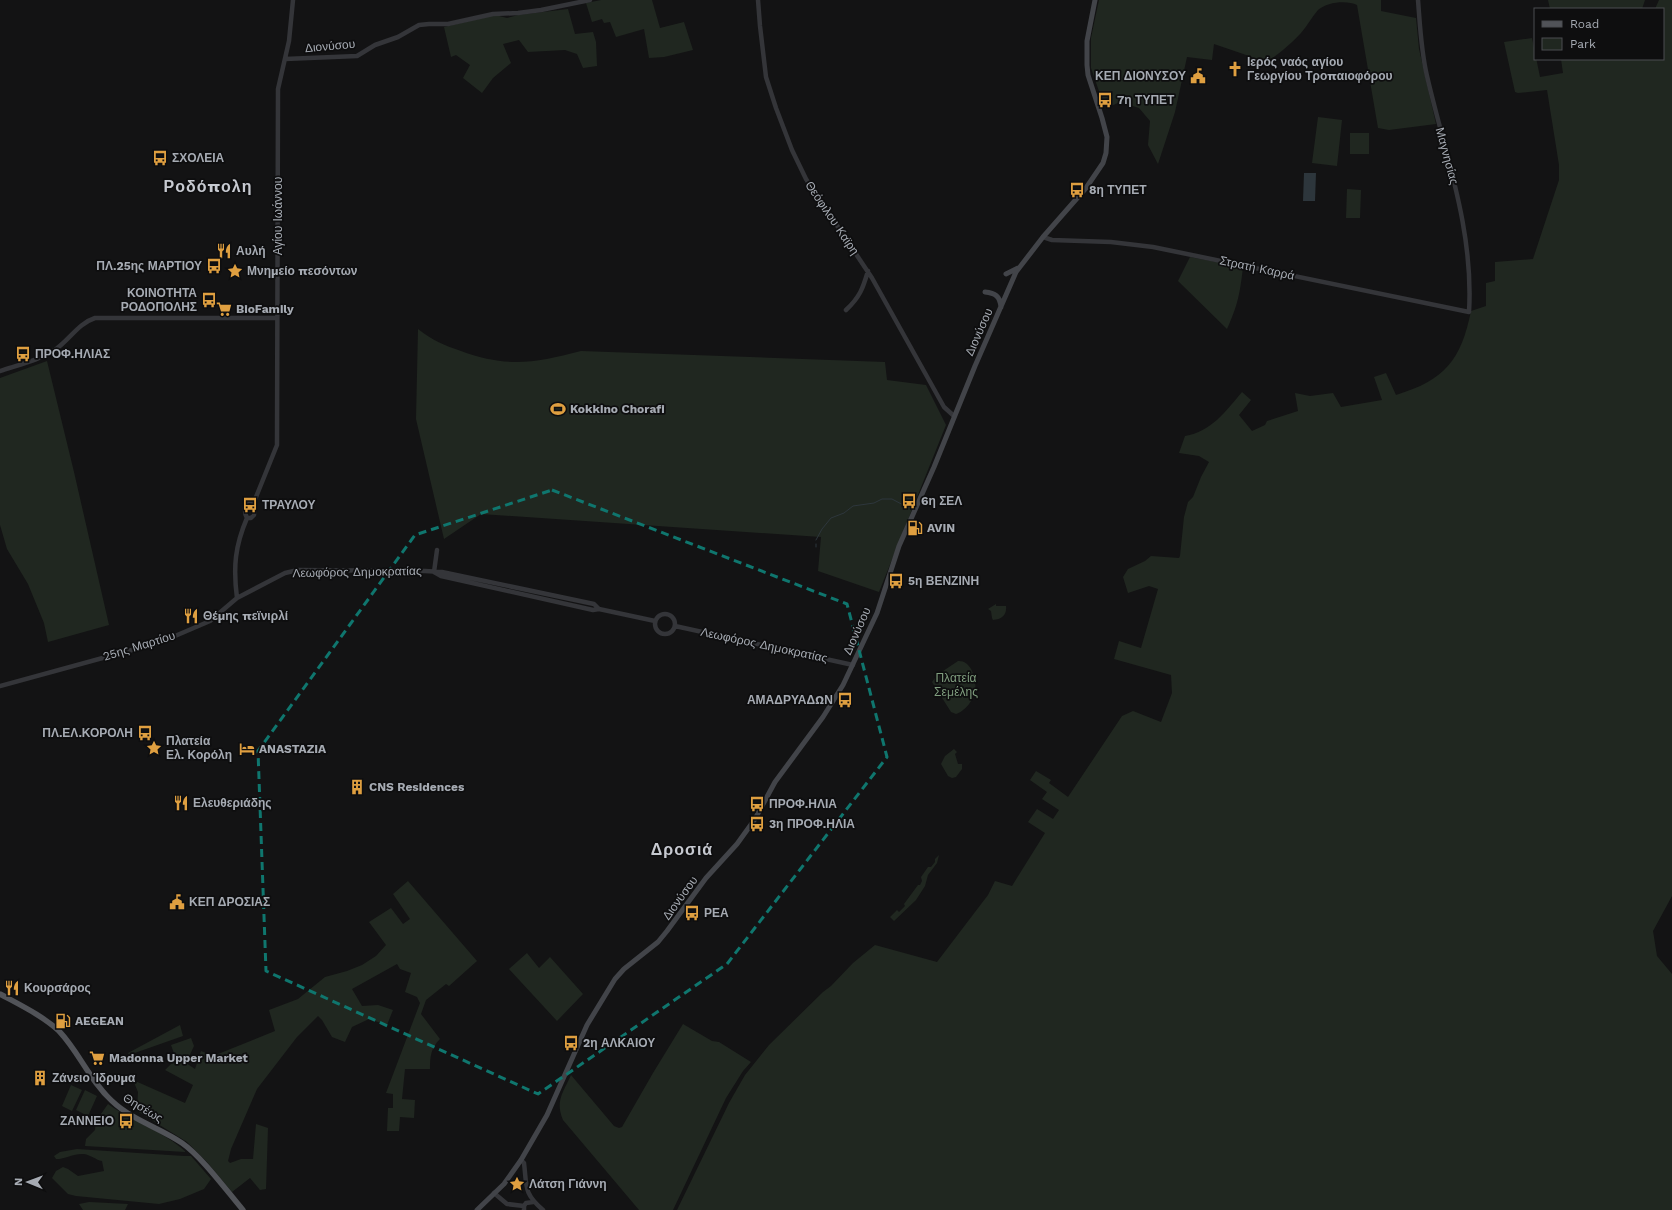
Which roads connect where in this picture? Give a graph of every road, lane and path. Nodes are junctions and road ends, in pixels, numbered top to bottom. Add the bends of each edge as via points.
1 (293, 0) edge
2 (590, 0) edge
3 (758, 0) edge
4 (1095, 0) edge
5 (1418, 0) edge
6 (285, 59) junction
7 (1043, 237) junction
8 (1018, 268) junction
9 (868, 271) junction
10 (1006, 274) dead end
11 (985, 292) dead end
12 (1001, 307) junction
13 (846, 310) dead end
14 (1469, 312) joint
15 (277, 318) junction
16 (0, 371) edge
17 (954, 416) junction
18 (254, 502) junction
19 (247, 518) junction
20 (437, 550) dead end
21 (434, 572) junction
22 (237, 598) junction
23 (655, 621) junction
24 (674, 626) junction
25 (853, 665) junction
26 (0, 686) edge
27 (0, 994) edge
28 (521, 1160) junction
29 (494, 1193) junction
30 (533, 1202) junction
31 (524, 1208) edge
32 (537, 1208) edge
33 (243, 1210) edge
34 (477, 1210) edge
35 (543, 1210) edge

1 - 6 street, Αγίου Ιωάννου
2 - 6 street, Διονύσου via 541,10 493,14 448,24 419,25 357,56
3 - 9 street, Θεόφιλου Καϊρη via 766,77 792,150 806,179
4 - 7 main road, Διονύσου via 1087,37 1087,64 1088,75 1105,128 1106,153 1094,178
5 - 14 street, Μαγνησίας via 1425,66 1457,192 1466,241 1470,284
6 - 15 street, Αγίου Ιωάννου via 278,89
7 - 8 main road, Διονύσου
7 - 14 street, Στρατή Καρρά via 1052,240 1111,242 1150,247
8 - 10 main road
8 - 12 main road, Διονύσου
9 - 13 street via 864,287
9 - 17 street, Θεόφιλου Καϊρη via 944,407
11 - 12 main road via 997,296
12 - 17 main road, Διονύσου
15 - 16 street via 95,318 50,352
15 - 18 street, Αγίου Ιωάννου via 277,445
17 - 25 main road, Διονύσου via 899,546 881,602
18 - 19 street, Αγίου Ιωάννου via 253,517
18 - 19 street via 246,501
19 - 22 street via 235,562
20 - 21 street
21 - 22 street, Λεωφόρος Δημοκρατίας via 298,570 285,573
21 - 23 street, Λεωφόρος Δημοκρατίας via 441,576 593,610 599,609
22 - 26 street, 25ης Μαρτίου via 210,621 161,642
23 - 24 street via 662,614 668,615 673,619
23 - 24 street via 657,630 661,633 670,633
24 - 25 street, Λεωφόρος Δημοκρατίας
25 - 28 main road, Διονύσου via 823,717 775,782 748,830 706,878 658,942 624,969 610,987 587,1025 547,1115
27 - 33 main road, Θησέως via 39,1016 59,1032 112,1101 123,1110 182,1143
28 - 29 main road, Διονύσου
28 - 30 street via 524,1163 526,1187
29 - 31 street via 507,1204
29 - 34 main road, Διονύσου
30 - 31 street via 526,1203
30 - 32 street
32 - 35 street

